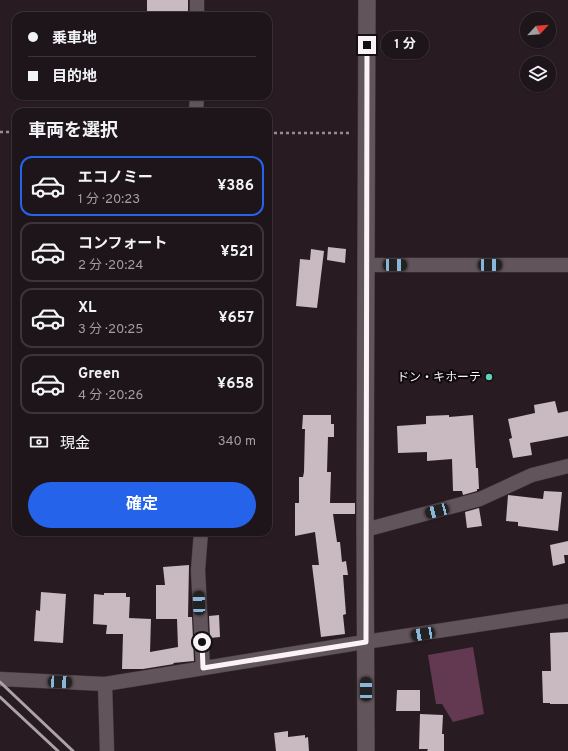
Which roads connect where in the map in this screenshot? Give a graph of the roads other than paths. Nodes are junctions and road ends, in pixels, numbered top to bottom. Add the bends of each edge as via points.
1 (197, 0) edge
2 (367, 0) edge
3 (197, 12) edge
4 (367, 265) junction
5 (568, 266) edge
6 (568, 466) edge
7 (365, 530) junction
8 (201, 536) edge
9 (568, 611) edge
10 (366, 642) junction
11 (203, 668) junction
12 (0, 679) edge
13 (105, 684) junction
14 (107, 751) edge
15 (366, 751) edge

1 - 3 street
2 - 4 street
4 - 5 street
4 - 7 street
6 - 7 street via 532,474 480,499
7 - 10 street
8 - 11 street via 198,570
9 - 10 street
10 - 11 street
10 - 15 street
11 - 13 street
12 - 13 street
13 - 14 street

